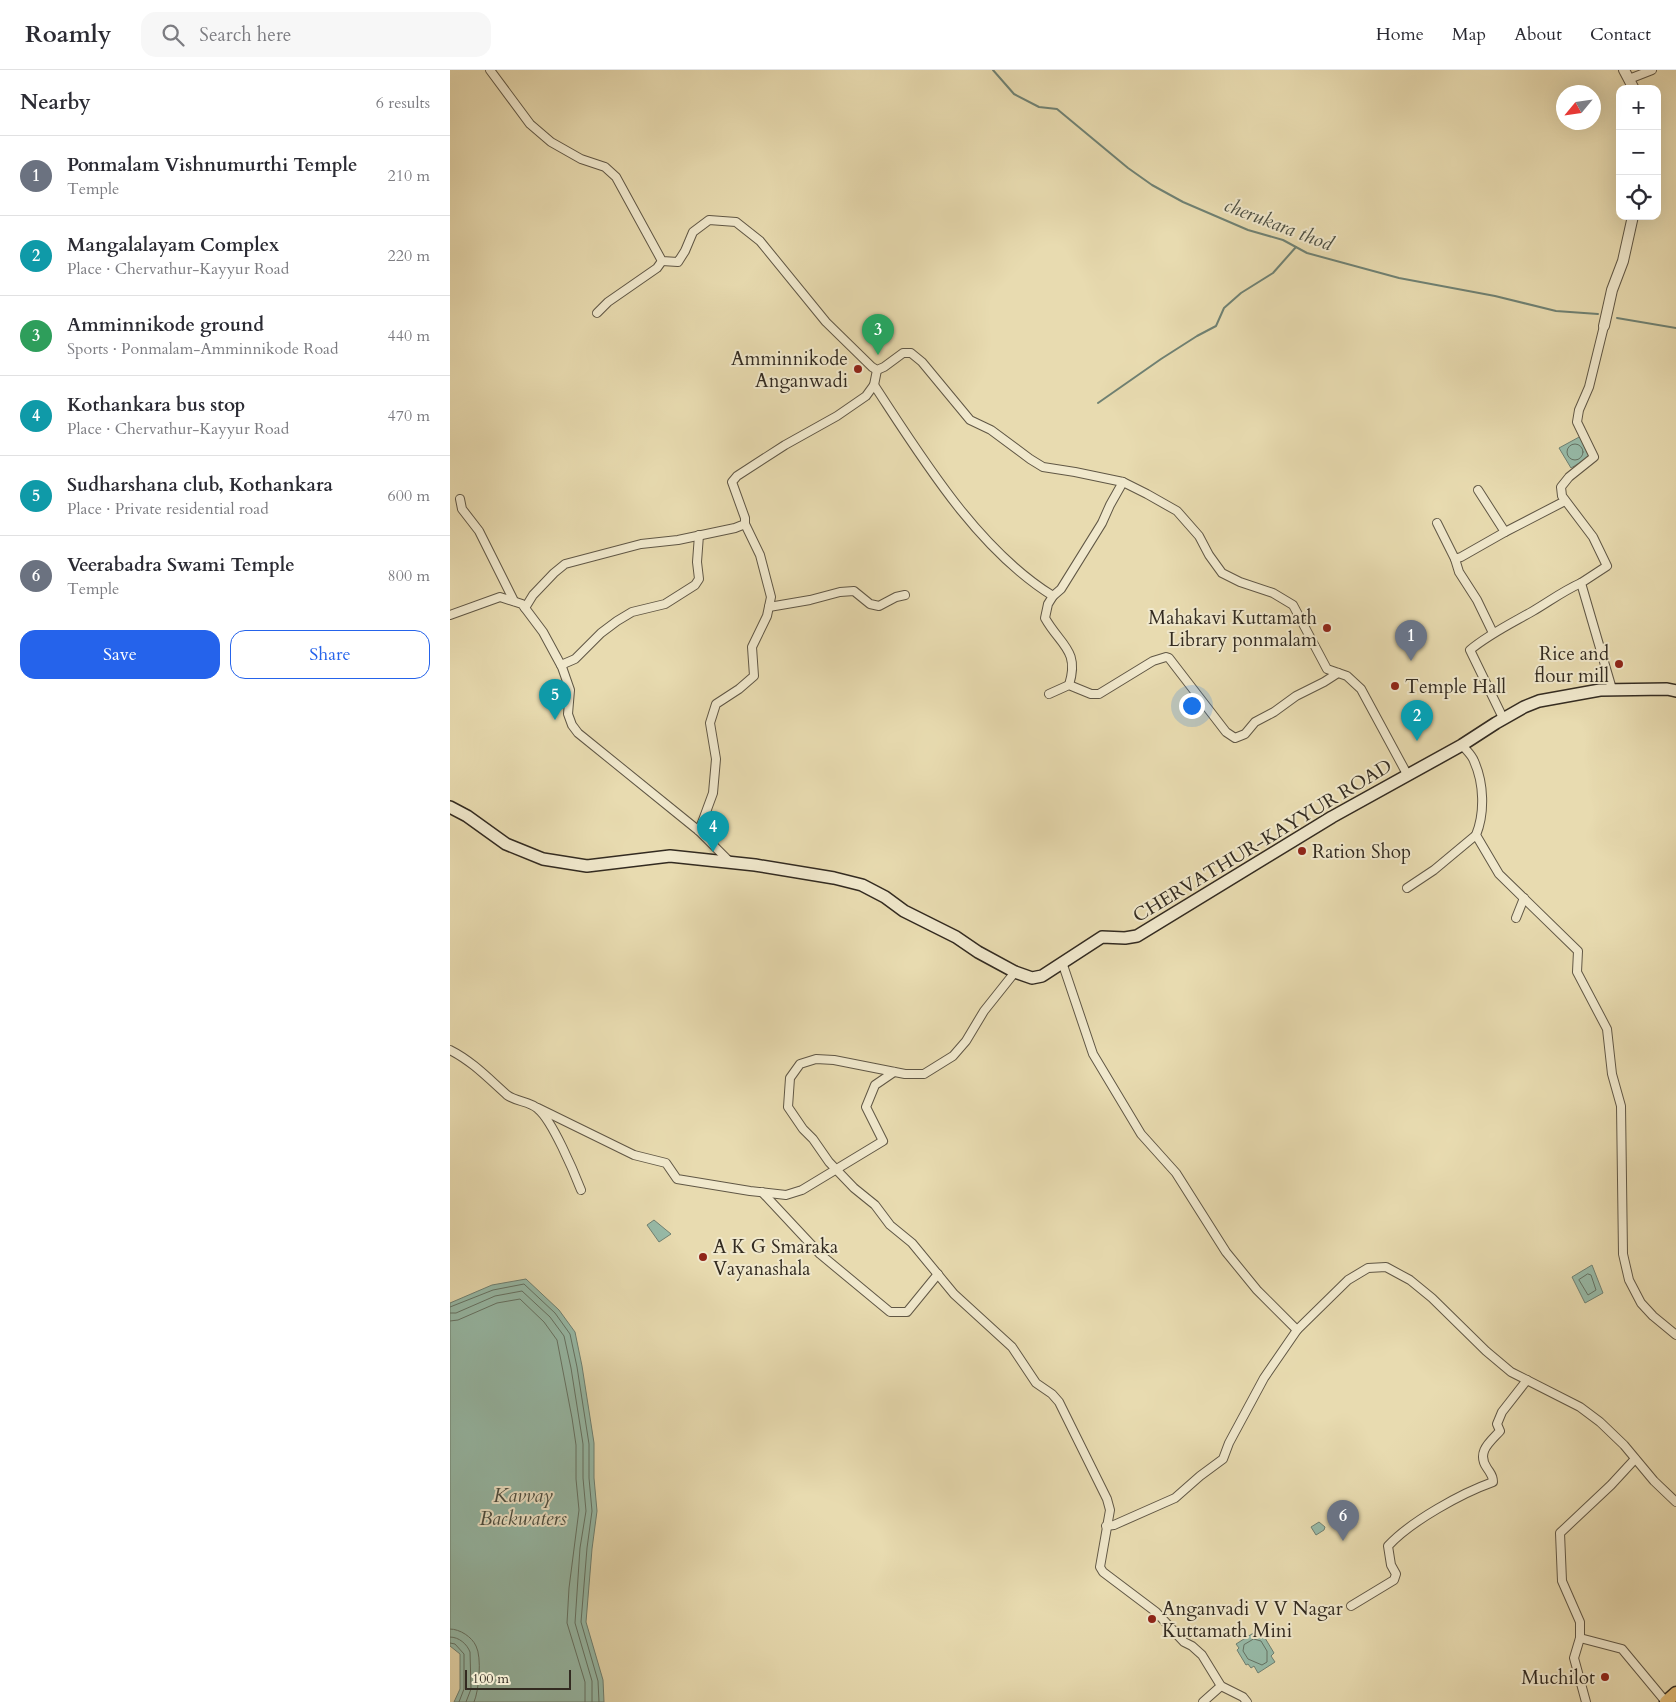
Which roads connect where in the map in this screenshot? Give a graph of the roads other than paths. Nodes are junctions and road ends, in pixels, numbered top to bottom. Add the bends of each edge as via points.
1 (490, 70) edge
2 (1652, 70) edge
3 (1626, 74) edge
4 (1632, 220) edge
5 (662, 261) junction
6 (597, 313) dead end
7 (1604, 326) joint
8 (877, 370) junction
9 (874, 385) junction
10 (1123, 482) junction
11 (1478, 490) dead end
12 (460, 499) dead end
13 (1566, 501) junction
14 (745, 524) junction
15 (1437, 524) dead end
16 (1505, 532) junction
17 (699, 536) junction
18 (1455, 558) junction
19 (1581, 583) junction
20 (906, 594) dead end
21 (1053, 596) junction
22 (514, 601) junction
23 (769, 607) junction
24 (525, 608) junction
25 (450, 615) edge
26 (1493, 633) junction
27 (561, 665) junction
28 (1338, 673) junction
29 (1069, 686) junction
30 (1612, 689) junction
31 (1676, 691) edge
32 (1049, 694) dead end
33 (1503, 718) junction
34 (1462, 745) junction
35 (1406, 774) junction
36 (450, 807) edge
37 (699, 831) junction
38 (1476, 835) junction
39 (730, 862) junction
40 (1407, 888) dead end
41 (1524, 898) junction
42 (1516, 918) dead end
43 (1062, 962) junction
44 (1015, 972) junction
45 (450, 1050) edge
46 (894, 1072) junction
47 (538, 1108) junction
48 (836, 1169) junction
49 (581, 1190) dead end
50 (762, 1192) junction
51 (938, 1274) junction
52 (1297, 1330) junction
53 (1676, 1335) edge
54 (1528, 1380) junction
55 (1634, 1459) junction
56 (1676, 1502) edge
57 (1106, 1526) junction
58 (1350, 1606) dead end
59 (1580, 1638) junction
60 (1222, 1686) junction
61 (1676, 1694) edge
62 (1203, 1702) edge
63 (1247, 1702) edge
64 (1586, 1702) edge
65 (1666, 1702) edge

1 - 5 street via 530,124 551,142 605,168 616,177
2 - 3 street
4 - 7 street
5 - 6 street
5 - 8 street via 678,262 693,232 709,220 736,222 760,241 826,322
7 - 13 street via 1578,422 1594,457 1561,487
8 - 9 street
8 - 10 street via 903,352 912,353 970,420 991,430 1043,467
9 - 14 street via 866,396 837,416 737,476 732,482
9 - 21 street via 925,463 979,532 1032,582
10 - 21 street via 1102,523 1061,589
10 - 28 street via 1177,511 1199,536 1222,573 1273,593 1293,605 1327,669
11 - 16 street
12 - 22 street via 462,509 480,531
13 - 16 street
13 - 19 street via 1593,537 1607,566
14 - 17 street
14 - 23 street via 763,564 771,598
15 - 18 street
16 - 18 street
17 - 24 street via 641,544 565,564 533,595
17 - 27 street via 697,562 700,579 695,585 666,604 632,612 601,633 575,659
18 - 26 street via 1459,572
19 - 26 street
19 - 30 street
20 - 23 street via 879,606 870,604 854,591
21 - 29 street via 1045,618 1072,658
22 - 24 street
22 - 25 street via 500,597
23 - 37 street via 752,647 754,676 716,704 710,723 716,759 712,793
24 - 27 street
26 - 33 street via 1470,650
27 - 37 street via 570,690 568,714 578,733
28 - 29 street via 1296,696 1235,738 1226,732 1166,657 1153,661 1099,694
28 - 35 street via 1347,676 1360,689
29 - 32 street
30 - 31 main road, CHERVATHUR-KAYYUR ROAD
30 - 33 main road, CHERVATHUR-KAYYUR ROAD via 1538,701
33 - 34 main road, CHERVATHUR-KAYYUR ROAD
34 - 35 main road, CHERVATHUR-KAYYUR ROAD
34 - 38 street via 1474,760 1481,783 1482,822
35 - 43 main road, CHERVATHUR-KAYYUR ROAD via 1136,936 1102,937
36 - 39 main road, CHERVATHUR-KAYYUR ROAD via 506,844 543,859 587,866 670,856
37 - 39 street
38 - 40 street
38 - 41 street via 1499,874
39 - 44 main road, CHERVATHUR-KAYYUR ROAD via 862,885
41 - 42 street
41 - 53 street via 1578,951 1577,972 1607,1029 1612,1074 1621,1106 1623,1254 1641,1303
43 - 44 main road, CHERVATHUR-KAYYUR ROAD via 1042,976 1032,978
43 - 52 street via 1093,1054 1142,1134 1176,1173 1226,1252 1257,1290
44 - 46 street via 953,1056 924,1074
45 - 47 street via 482,1072 509,1097
46 - 48 street via 875,1085 866,1107 883,1141
46 - 48 street via 816,1059 800,1064 790,1078 788,1106
47 - 49 street
47 - 50 street via 634,1155 666,1163 678,1179
48 - 50 street via 802,1190 786,1194
48 - 51 street via 875,1205 890,1226 912,1243
50 - 51 street via 820,1254 890,1312 907,1312
51 - 57 street via 961,1301 1012,1347 1036,1383 1059,1402 1108,1499 1110,1510
52 - 54 street via 1348,1280 1368,1268 1386,1267 1410,1280 1486,1351 1512,1372
52 - 57 street via 1264,1378 1229,1442 1223,1460 1175,1498 1114,1526
54 - 55 street via 1580,1407 1624,1445
54 - 58 street via 1502,1412 1497,1424 1500,1431 1483,1449 1485,1465 1493,1475 1493,1482 1438,1509 1395,1538 1388,1546 1396,1574 1394,1580
55 - 56 street
55 - 59 street via 1560,1533 1562,1581 1580,1622
57 - 60 street via 1100,1567 1156,1612 1184,1642 1202,1655
59 - 64 street via 1574,1658
59 - 65 street via 1622,1649
60 - 62 street
60 - 63 street
61 - 65 highway

